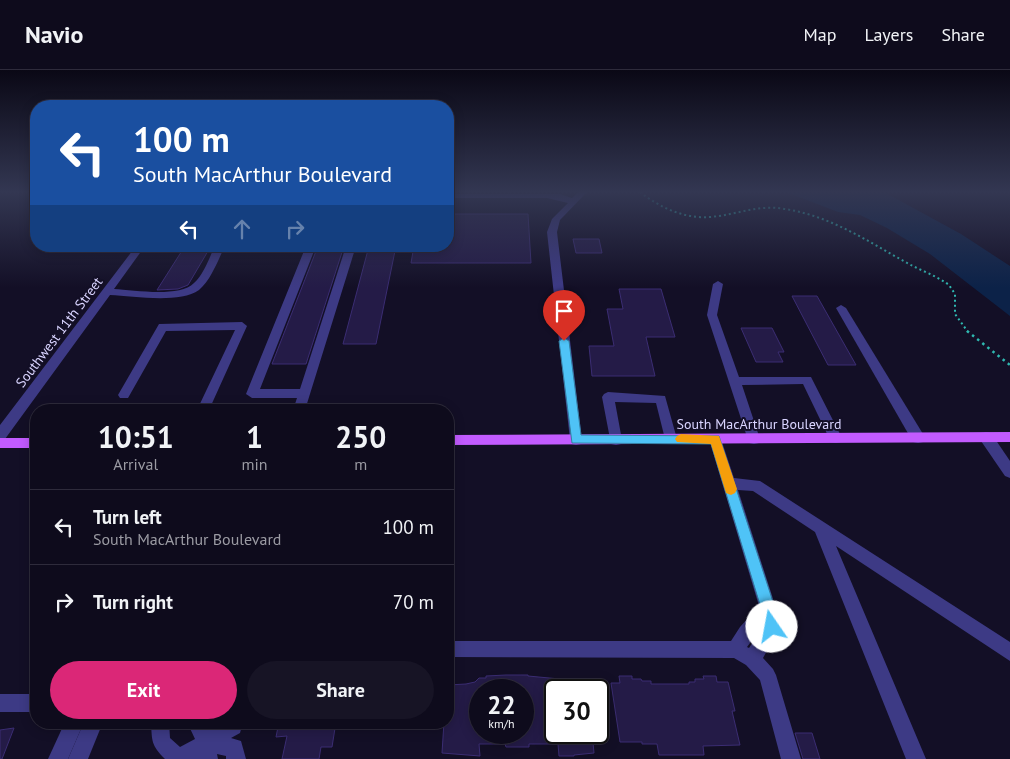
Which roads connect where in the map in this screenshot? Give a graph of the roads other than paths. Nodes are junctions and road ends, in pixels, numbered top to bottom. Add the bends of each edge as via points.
1 (554, 224) edge
2 (137, 252) edge
3 (216, 252) edge
4 (309, 252) edge
5 (349, 252) edge
6 (718, 284) dead end
7 (107, 292) junction
8 (841, 308) dead end
9 (734, 381) junction
10 (304, 393) junction
11 (124, 396) dead end
12 (206, 404) edge
13 (301, 404) edge
14 (0, 435) edge
15 (986, 437) junction
16 (1010, 437) edge
17 (836, 438) junction
18 (918, 438) junction
19 (671, 439) junction
20 (715, 439) junction
21 (754, 439) junction
22 (454, 440) edge
23 (576, 440) junction
24 (616, 440) junction
25 (0, 443) edge
26 (30, 443) edge
27 (1010, 472) edge
28 (729, 484) junction
29 (821, 528) junction
30 (768, 608) junction
31 (454, 649) edge
32 (735, 650) junction
33 (1010, 652) edge
34 (752, 659) junction
35 (0, 703) edge
36 (30, 703) edge
37 (71, 729) edge
38 (91, 729) edge
39 (160, 729) edge
40 (199, 729) edge
41 (230, 729) edge
42 (208, 751) edge
43 (58, 759) edge
44 (78, 759) edge
45 (236, 759) edge
46 (790, 759) edge
47 (916, 759) edge

1 - 23 street via 552,232
2 - 7 street, Southwest 11th Street
3 - 7 street via 190,292
4 - 10 street via 252,394
5 - 10 street
6 - 9 street via 712,315
7 - 14 street, Southwest 11th Street
8 - 18 street
9 - 17 street via 807,380
9 - 21 street
10 - 13 street
11 - 12 street via 163,327 242,326
15 - 16 main road, South MacArthur Boulevard
15 - 18 main road, South MacArthur Boulevard
15 - 27 street
17 - 18 main road, South MacArthur Boulevard
17 - 21 main road, South MacArthur Boulevard
19 - 20 main road, South MacArthur Boulevard
19 - 24 main road, South MacArthur Boulevard
19 - 24 street via 661,399 608,397
20 - 21 main road, South MacArthur Boulevard
20 - 28 street
22 - 23 main road, South MacArthur Boulevard
23 - 24 main road, South MacArthur Boulevard
25 - 26 main road
28 - 29 street via 754,485
28 - 30 street
29 - 33 street
29 - 47 street
30 - 32 street
30 - 34 street via 772,627
31 - 32 street
32 - 34 street
34 - 46 street via 767,675
35 - 36 street
37 - 43 street
38 - 44 street
39 - 42 street via 161,742 172,753 181,757
40 - 42 street
41 - 42 street
42 - 45 street via 234,748

